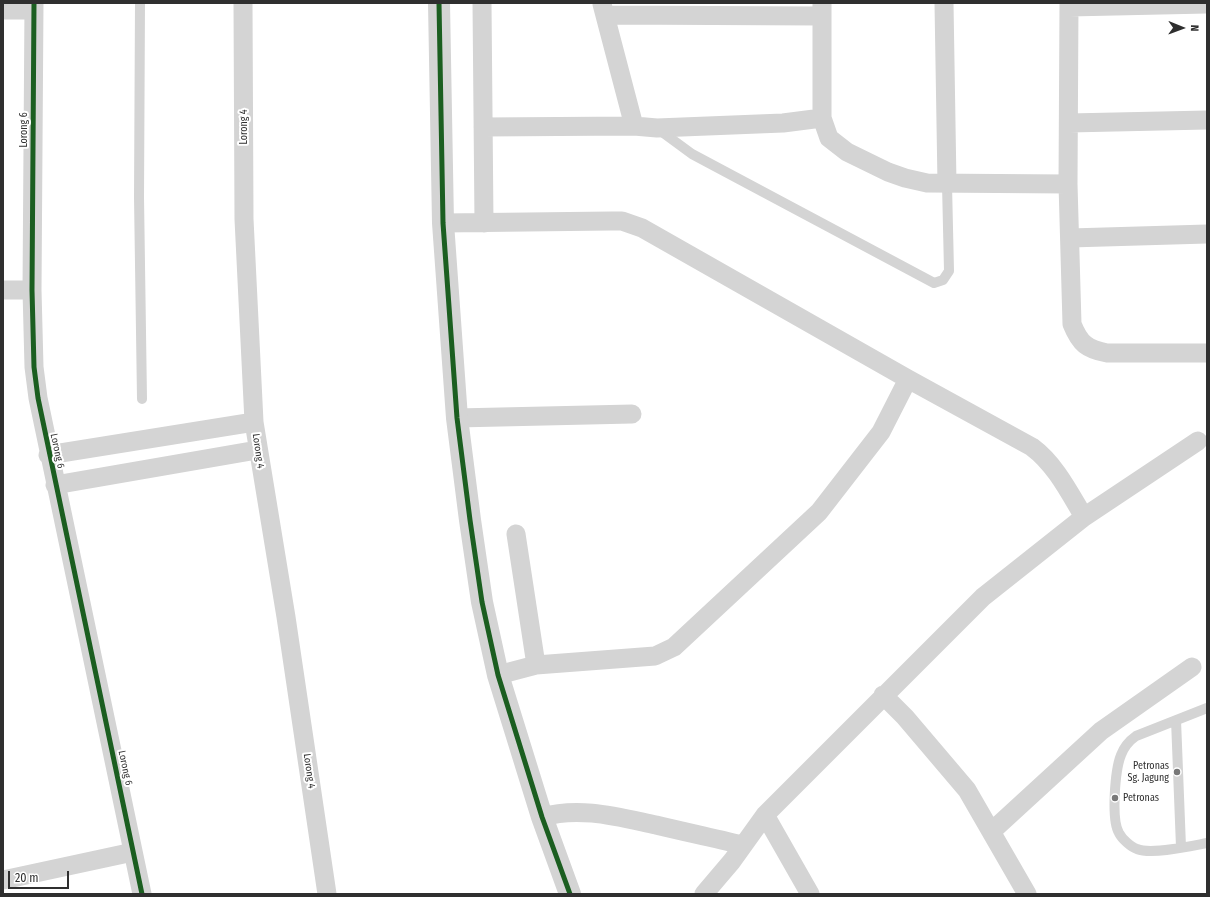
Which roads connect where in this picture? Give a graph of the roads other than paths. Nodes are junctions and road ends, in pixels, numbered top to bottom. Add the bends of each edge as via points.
1 (140, 3) edge
2 (243, 3) edge
3 (439, 3) edge
4 (482, 3) edge
5 (944, 3) edge
6 (1207, 4) edge
7 (1069, 5) edge
8 (34, 6) edge
9 (603, 9) edge
10 (822, 9) edge
11 (3, 10) edge
12 (822, 118) junction
13 (1207, 120) edge
14 (1069, 123) junction
15 (634, 126) junction
16 (483, 127) junction
17 (657, 128) junction
18 (947, 184) junction
19 (1068, 184) junction
20 (443, 223) junction
21 (484, 223) junction
22 (1207, 234) edge
23 (1070, 238) junction
24 (3, 290) edge
25 (32, 290) junction
26 (1207, 353) edge
27 (908, 379) junction
28 (142, 399) dead end
29 (632, 414) dead end
30 (457, 418) junction
31 (254, 422) junction
32 (1198, 441) dead end
33 (257, 450) junction
34 (48, 455) junction
35 (55, 485) junction
36 (1084, 517) junction
37 (516, 534) dead end
38 (536, 665) junction
39 (1192, 667) dead end
40 (498, 675) junction
41 (883, 695) junction
42 (1207, 708) edge
43 (1176, 720) junction
44 (765, 815) junction
45 (542, 817) junction
46 (992, 831) junction
47 (1207, 843) edge
48 (742, 845) junction
49 (1181, 847) junction
50 (133, 852) junction
51 (3, 880) edge
52 (142, 894) edge
53 (327, 894) edge
54 (570, 894) edge
55 (704, 894) edge
56 (810, 894) edge
57 (1027, 894) edge

1 - 28 lane
2 - 31 street, Lorong 4 via 244,219
3 - 20 street
4 - 16 street
5 - 18 street
6 - 7 street
7 - 14 street
8 - 11 street
8 - 25 street, Lorong 6
9 - 10 street
9 - 15 street
10 - 12 street
12 - 17 street via 783,123
12 - 18 street via 830,138 847,152 905,178
13 - 14 street
14 - 19 street
15 - 16 street
15 - 17 street
16 - 21 street
17 - 18 lane via 692,154 934,283 943,280 949,271
18 - 19 street
19 - 23 street
20 - 21 street
20 - 30 street
21 - 27 street via 611,221 632,224
22 - 23 street
23 - 26 street via 1072,324 1077,336 1085,345 1094,350 1107,352
24 - 25 street
25 - 34 street, Lorong 6 via 34,367
27 - 36 street via 1043,455
27 - 38 street via 882,432 818,512 674,647 654,656
29 - 30 street
30 - 40 street via 482,602
31 - 33 street, Lorong 4
31 - 34 street
32 - 36 street
33 - 35 street
33 - 53 street, Lorong 4 via 286,617
34 - 35 street, Lorong 6
35 - 50 street, Lorong 6
36 - 41 street via 983,597
37 - 38 street
38 - 40 street
39 - 46 street via 1101,731
40 - 45 street
41 - 44 street
41 - 46 street via 947,764 967,790
42 - 43 lane
43 - 49 lane
43 - 49 lane via 1136,736 1128,742 1121,754 1116,774 1114,812 1119,833 1138,850 1159,851
44 - 48 street
44 - 56 street
45 - 48 street via 577,811 607,814
45 - 54 street
46 - 57 street
47 - 49 lane
48 - 55 street
50 - 51 street
50 - 52 street, Lorong 6

